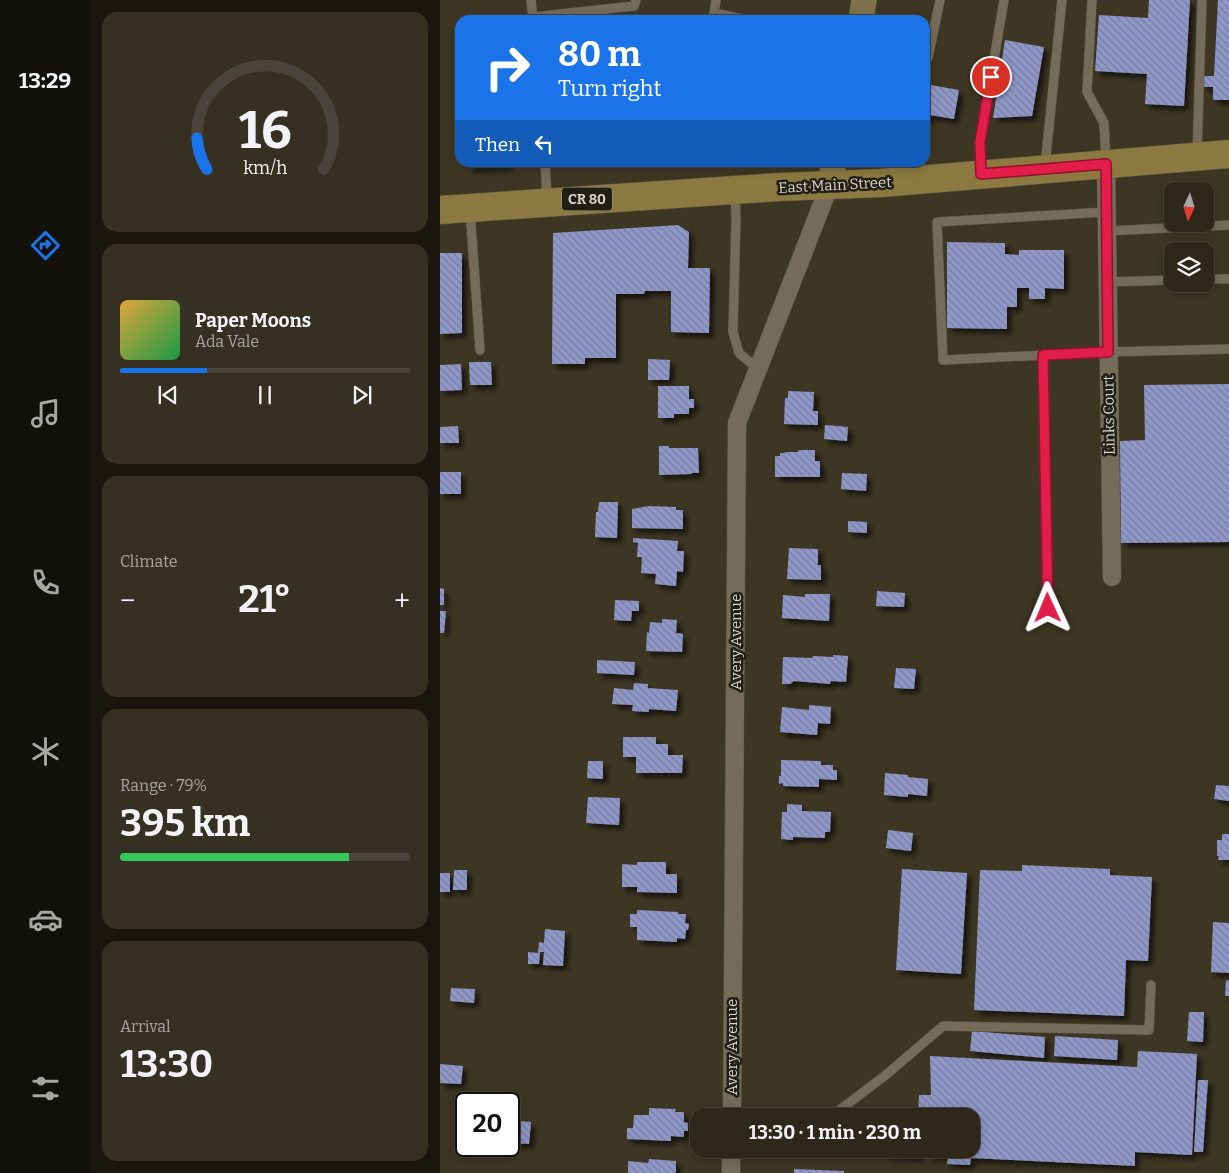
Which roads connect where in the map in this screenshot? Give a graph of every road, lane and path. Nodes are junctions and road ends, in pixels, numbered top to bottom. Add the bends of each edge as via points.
1 (532, 0) edge
2 (636, 0) edge
3 (716, 0) edge
4 (864, 0) edge
5 (940, 0) edge
6 (1004, 0) edge
7 (1062, 0) edge
8 (1092, 0) edge
9 (1202, 0) edge
10 (533, 15) edge
11 (558, 15) edge
12 (724, 15) edge
13 (862, 15) edge
14 (930, 48) edge
15 (1229, 154) edge
16 (1197, 157) junction
17 (1106, 164) junction
18 (545, 167) edge
19 (1045, 169) junction
20 (832, 173) edge
21 (981, 174) junction
22 (734, 190) junction
23 (547, 202) junction
24 (470, 207) junction
25 (440, 210) edge
26 (1106, 212) junction
27 (1229, 225) edge
28 (1107, 231) junction
29 (1229, 278) edge
30 (1214, 279) edge
31 (1164, 280) edge
32 (1107, 282) junction
33 (1229, 349) edge
34 (480, 350) dead end
35 (1108, 352) junction
36 (1043, 355) junction
37 (758, 370) junction
38 (1112, 577) dead end
39 (1048, 608) dead end
40 (1151, 985) dead end
41 (732, 1108) edge
42 (842, 1108) edge
43 (731, 1158) edge
44 (731, 1173) edge

1 - 10 lane
2 - 11 lane via 634,6
3 - 12 lane via 714,13
4 - 13 street
5 - 14 lane
6 - 21 lane via 980,142
7 - 19 lane
8 - 17 lane via 1087,92 1104,123
9 - 16 lane
15 - 16 main road, East Main Street / CR 80
16 - 17 main road, East Main Street / CR 80
17 - 19 main road, East Main Street / CR 80
17 - 26 street, Links Court
18 - 23 lane
19 - 21 main road, East Main Street / CR 80
20 - 21 main road, East Main Street / CR 80 via 881,183
20 - 22 main road, East Main Street / CR 80
20 - 37 street, Avery Avenue
22 - 23 main road, East Main Street / CR 80
22 - 37 lane via 733,332 739,352
23 - 24 main road, East Main Street / CR 80
24 - 25 main road, East Main Street / CR 80
24 - 34 lane
26 - 28 street, Links Court
26 - 36 lane via 937,222 942,360
27 - 28 lane
28 - 32 street, Links Court
29 - 30 lane
31 - 32 lane
32 - 35 street, Links Court
33 - 35 lane
35 - 36 lane
35 - 38 street, Links Court
36 - 39 lane
37 - 41 street, Avery Avenue via 737,423
40 - 42 lane via 1149,1030 943,1026
43 - 44 street

